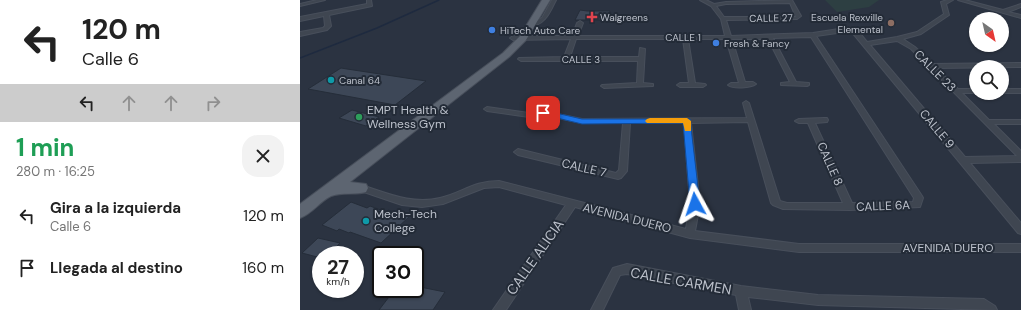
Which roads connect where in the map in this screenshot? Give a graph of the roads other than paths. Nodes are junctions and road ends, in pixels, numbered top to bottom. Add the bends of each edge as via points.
1 (323, 0) edge
2 (369, 0) edge
3 (538, 0) edge
4 (546, 0) edge
5 (554, 0) edge
6 (702, 0) edge
7 (951, 0) edge
8 (961, 0) edge
9 (790, 1) edge
10 (713, 5) junction
11 (1021, 5) edge
12 (300, 6) edge
13 (1003, 12) joint
14 (326, 14) junction
15 (1009, 14) edge
16 (1021, 17) edge
17 (300, 19) edge
18 (723, 19) junction
19 (580, 23) dead end
20 (531, 25) junction
21 (852, 30) joint
22 (300, 34) edge
23 (813, 35) junction
24 (685, 37) junction
25 (728, 37) junction
26 (770, 37) junction
27 (518, 38) junction
28 (574, 38) junction
29 (898, 39) junction
30 (866, 44) junction
31 (642, 49) dead end
32 (521, 59) dead end
33 (566, 59) junction
34 (641, 59) junction
35 (1021, 65) edge
36 (931, 66) junction
37 (692, 84) junction
38 (703, 84) dead end
39 (743, 84) junction
40 (753, 84) dead end
41 (783, 84) dead end
42 (794, 84) junction
43 (807, 84) dead end
44 (640, 85) junction
45 (651, 85) dead end
46 (680, 85) dead end
47 (731, 85) dead end
48 (604, 86) dead end
49 (956, 91) junction
50 (969, 91) edge
51 (1009, 91) edge
52 (1021, 91) edge
53 (746, 103) dead end
54 (487, 109) dead end
55 (751, 120) junction
56 (811, 120) junction
57 (824, 120) dead end
58 (627, 121) junction
59 (687, 121) junction
60 (799, 121) dead end
61 (987, 122) junction
62 (1021, 122) edge
63 (518, 152) dead end
64 (1021, 156) edge
65 (1021, 159) edge
66 (963, 160) junction
67 (362, 166) junction
68 (362, 188) junction
69 (326, 193) junction
70 (300, 202) edge
71 (572, 204) junction
72 (850, 207) junction
73 (300, 212) edge
74 (1021, 230) edge
75 (690, 234) junction
76 (1021, 248) edge
77 (741, 292) junction
78 (499, 310) edge
79 (596, 310) edge
80 (745, 310) edge
81 (991, 310) edge

1 - 12 street
2 - 14 street via 370,5
3 - 27 main road
4 - 20 main road
5 - 20 street via 544,19
6 - 10 street
7 - 29 street via 943,3 947,14 919,33
8 - 13 street
9 - 10 street
9 - 18 street, CALLE 27 via 799,16 797,18
10 - 18 street
11 - 13 street
14 - 17 street
14 - 22 street via 328,26 325,29
15 - 16 street
18 - 25 street
19 - 28 street
20 - 27 main road
21 - 23 street, CALLE 1
21 - 30 street, CALLE 9
23 - 26 street, CALLE 1
23 - 72 street, CALLE 6A via 919,198 918,205
24 - 25 street, CALLE 1
24 - 28 street, CALLE 1
24 - 37 street
25 - 26 street, CALLE 1
25 - 39 street
26 - 42 street
27 - 28 street, CALLE 1
27 - 67 main road via 475,80
27 - 70 main road via 416,118
28 - 33 street
29 - 30 street
29 - 36 street, CALLE 23 via 913,48
30 - 66 street, CALLE 9
31 - 34 street
32 - 33 street, CALLE 3
33 - 34 street, CALLE 3
34 - 44 street
35 - 36 street
36 - 49 street, CALLE 23
37 - 38 street
37 - 46 street
39 - 40 street
39 - 47 street
41 - 42 street
42 - 43 street
44 - 45 street
44 - 48 street
49 - 50 street
49 - 61 street, CALLE 23
51 - 52 street
53 - 55 street, CALLE 6A
54 - 58 street via 529,115 543,113 582,121
55 - 59 street
55 - 72 street, CALLE 6A via 776,203 786,208
56 - 57 street
56 - 60 street
56 - 72 street, CALLE 8
58 - 59 street
58 - 63 street, CALLE 7 via 623,171 618,176
59 - 75 street via 695,204
61 - 62 street
61 - 64 street, CALLE 23
65 - 66 street
66 - 74 street, CALLE 9
67 - 68 main road via 358,181
67 - 69 main road
68 - 69 main road via 350,186
68 - 71 street, AVENIDA DUERO via 410,204 422,205 444,200 479,186 499,184
69 - 73 main road
71 - 75 street, AVENIDA DUERO
71 - 78 street, CALLE ALICIA
75 - 76 street, AVENIDA DUERO via 799,248
77 - 79 street, CALLE CARMEN via 628,270 617,271
77 - 80 street
77 - 81 street via 818,300 984,304

